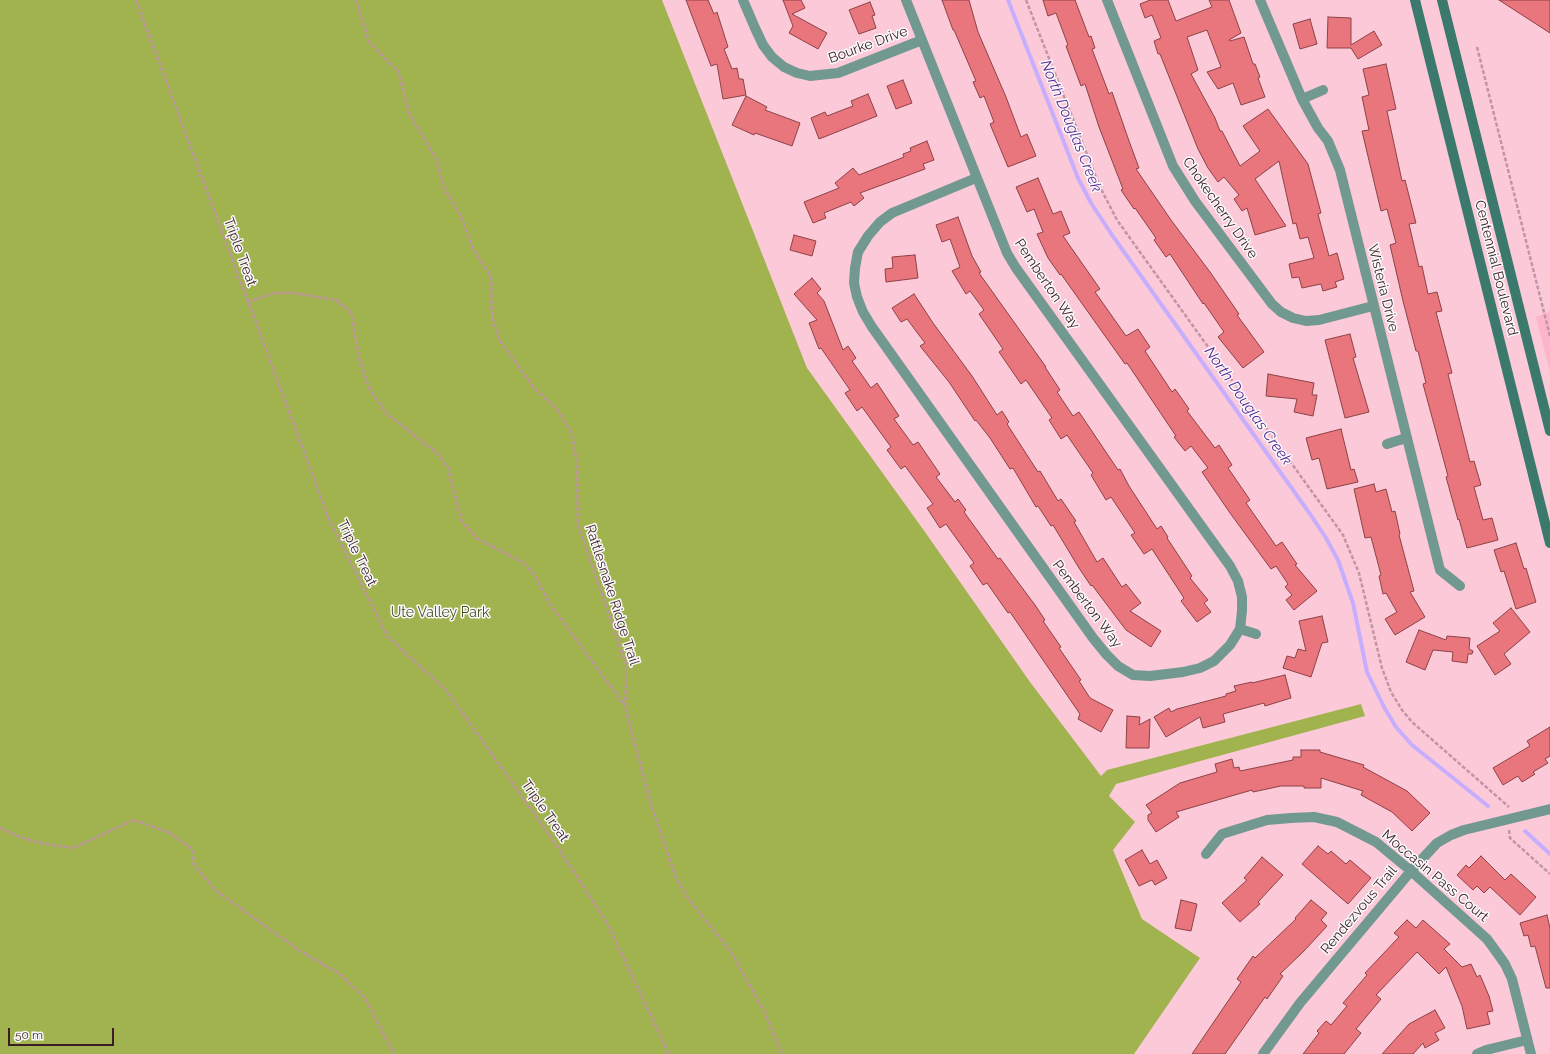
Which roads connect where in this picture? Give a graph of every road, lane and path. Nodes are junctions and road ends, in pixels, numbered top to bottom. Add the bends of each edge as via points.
1 (136, 0) edge
2 (356, 0) edge
3 (743, 0) edge
4 (906, 0) edge
5 (1026, 0) edge
6 (1107, 0) edge
7 (1260, 0) edge
8 (1414, 0) edge
9 (1442, 0) edge
10 (922, 40) junction
11 (1477, 47) dead end
12 (1323, 90) dead end
13 (1302, 99) junction
14 (976, 178) junction
15 (248, 302) junction
16 (1373, 306) junction
17 (1550, 336) edge
18 (1550, 431) edge
19 (1406, 438) junction
20 (1387, 444) dead end
21 (1550, 543) edge
22 (1460, 586) dead end
23 (1240, 629) junction
24 (1256, 634) dead end
25 (625, 706) junction
26 (1550, 809) edge
27 (1511, 810) dead end
28 (0, 828) edge
29 (1509, 830) dead end
30 (1206, 854) dead end
31 (1411, 871) junction
32 (1550, 874) edge
33 (1527, 1040) junction
34 (394, 1054) edge
35 (669, 1054) edge
36 (782, 1054) edge
37 (1263, 1054) edge
38 (1477, 1054) edge
39 (1531, 1054) edge

1 - 15 path, Triple Treat
2 - 25 path, Rattlesnake Ridge Trail via 369,42 398,71 410,115 437,160 443,186 461,216 472,248 491,276 492,316 500,341 535,389 558,410 572,434 577,464 578,525 627,667
3 - 10 street, Bourke Drive via 764,45 789,74 810,76 838,73
4 - 10 street, Pemberton Way
5 - 27 path via 1099,185 1117,220 1344,535 1359,572 1382,668 1391,692 1412,722
6 - 16 street, Chokecherry Drive via 1173,166 1195,201 1272,304 1293,318 1306,320 1319,320
7 - 13 street, Wisteria Drive
8 - 21 main road, Centennial Boulevard
9 - 18 main road, Centennial Boulevard
10 - 14 street, Pemberton Way
11 - 17 path
12 - 13 street
13 - 16 street, Wisteria Drive via 1328,141 1340,170
14 - 23 street, Pemberton Way via 1007,253 1016,268 1230,566 1238,581 1242,597
14 - 23 street, Pemberton Way via 892,213 853,251 854,283 863,312 1093,638 1132,678 1168,675 1200,668 1214,661 1230,645
15 - 25 path via 274,293 294,293 336,300 351,312 359,358 368,388 387,414 437,453 448,468 462,522 478,539 521,561 534,574 550,604
15 - 35 path, Triple Treat via 329,519 388,638 447,691 558,846 607,923
16 - 19 street, Wisteria Drive
19 - 20 street
19 - 22 street, Wisteria Drive via 1440,570
23 - 24 street
25 - 36 path, Rattlesnake Ridge Trail via 651,805 675,875 687,897 731,952 764,1011
26 - 31 street, Rendezvous Trail via 1451,835 1437,844
28 - 34 path via 20,837 73,848 134,820 170,833 192,849 194,865 215,890 300,951 340,974 365,998
29 - 32 path via 1510,838
30 - 31 street, Moccasin Pass Court via 1222,834 1267,820 1314,817 1336,822 1376,842
31 - 33 street, Moccasin Pass Court via 1487,939 1495,950 1512,979
31 - 37 street, Rendezvous Trail via 1300,1003
33 - 38 street
33 - 39 street, Moccasin Pass Court

